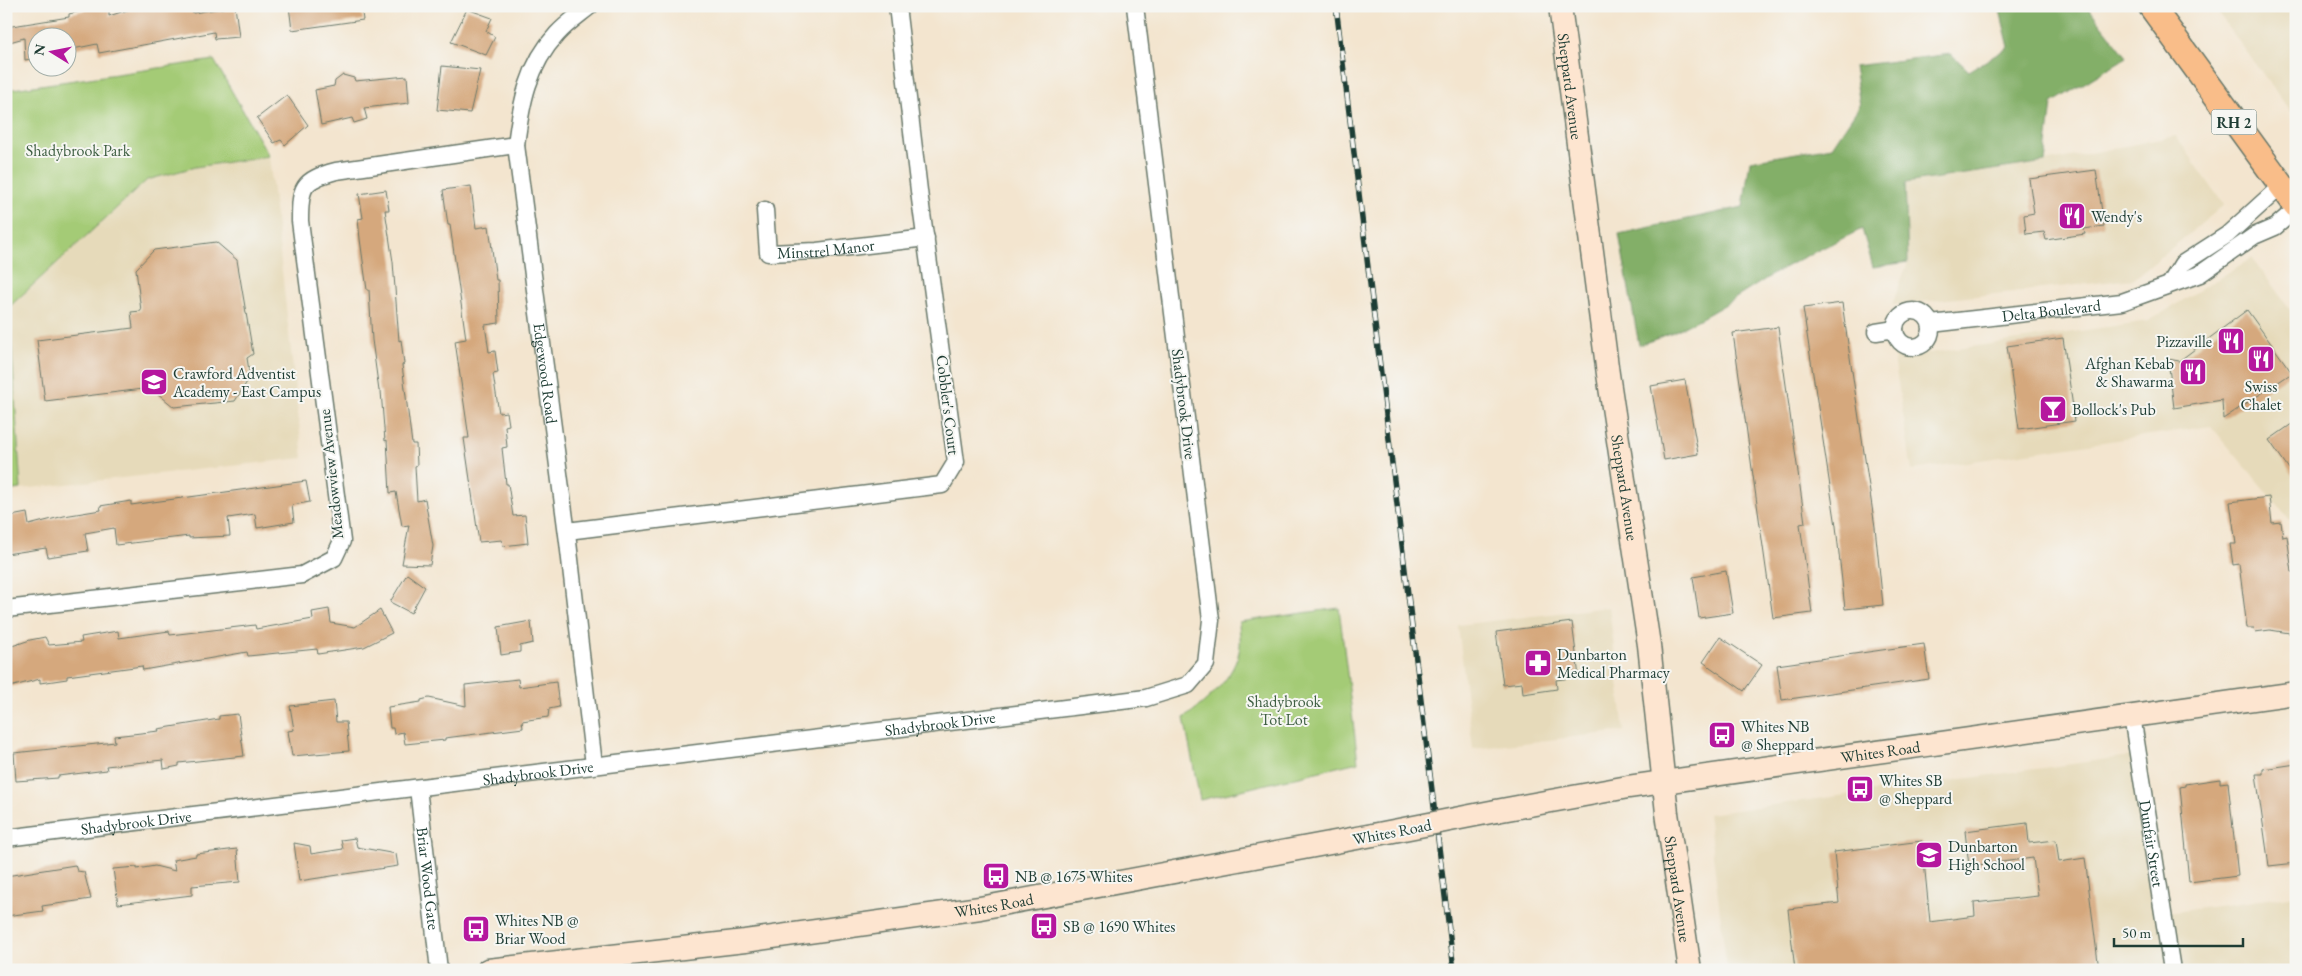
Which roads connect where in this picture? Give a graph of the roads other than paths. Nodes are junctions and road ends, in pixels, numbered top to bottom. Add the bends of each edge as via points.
1 (590, 6) edge
2 (897, 6) edge
3 (1135, 6) edge
4 (1560, 6) edge
5 (2151, 6) edge
6 (516, 145) junction
7 (2289, 196) edge
8 (2296, 209) edge
9 (765, 210) dead end
10 (926, 238) junction
11 (2170, 284) junction
12 (1931, 324) junction
13 (1895, 329) junction
14 (1876, 332) dead end
15 (567, 531) junction
16 (6, 610) edge
17 (2296, 693) edge
18 (2132, 716) junction
19 (594, 765) junction
20 (1664, 783) junction
21 (418, 788) junction
22 (6, 838) edge
23 (439, 970) edge
24 (488, 970) edge
25 (1690, 970) edge
26 (2172, 970) edge

1 - 6 street, Edgewood Road via 558,32 542,52 528,82
2 - 10 street, Cobbler's Court
3 - 19 street, Shadybrook Drive via 1211,620 1206,664 1188,684 1146,698
4 - 20 main road, Sheppard Avenue via 1608,374 1649,645
5 - 7 main road, RH 2
6 - 15 street, Edgewood Road
6 - 16 street, Meadowview Avenue via 336,170 314,177 300,194 300,220 342,541 334,558 302,575
7 - 11 street via 2182,264
8 - 11 street, Delta Boulevard via 2275,227 2254,236 2200,274
9 - 10 street, Minstrel Manor via 768,253 817,251
10 - 15 street, Cobbler's Court via 956,462 942,485
11 - 12 street, Delta Boulevard via 2122,302
12 - 13 street via 1924,314 1913,311 1902,315
12 - 13 street via 1927,341 1917,347 1900,342
13 - 14 street
15 - 19 street, Edgewood Road
17 - 18 main road, Whites Road
18 - 20 main road, Whites Road
18 - 26 street, Dunfair Street
19 - 21 street, Shadybrook Drive
20 - 24 main road, Whites Road, bridge via 1496,811 980,908 744,941
20 - 25 main road, Sheppard Avenue
21 - 22 street, Shadybrook Drive
21 - 23 street, Briar Wood Gate

